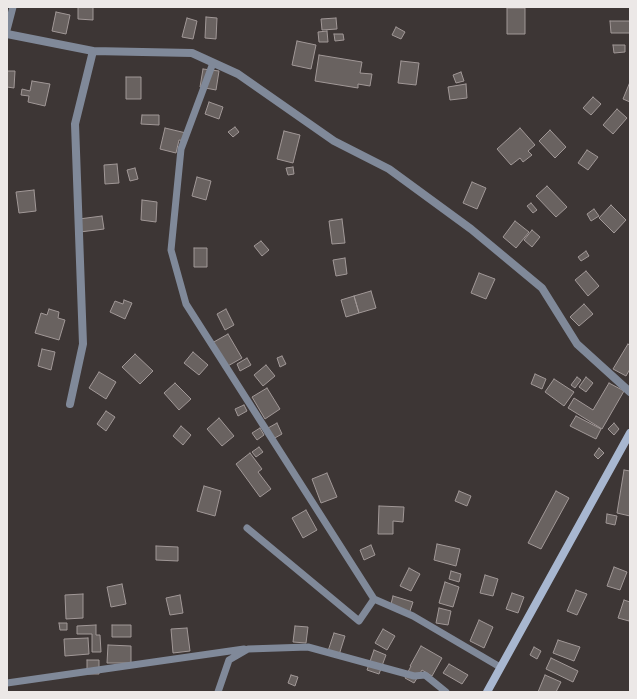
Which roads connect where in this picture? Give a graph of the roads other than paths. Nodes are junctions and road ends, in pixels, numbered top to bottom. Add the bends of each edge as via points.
1 (13, 7) edge
2 (7, 30) edge
3 (7, 34) edge
4 (93, 51) junction
5 (214, 63) junction
6 (630, 392) edge
7 (70, 404) dead end
8 (630, 433) edge
9 (247, 528) dead end
10 (374, 599) junction
11 (248, 648) junction
12 (500, 667) junction
13 (7, 683) edge
14 (218, 692) edge
15 (446, 692) edge
16 (487, 692) edge

1 - 2 lane
3 - 4 street
4 - 5 street via 192,53
4 - 7 street via 75,124 83,344
5 - 6 street via 238,74 334,141 389,169 471,228 542,288 577,344
5 - 10 lane via 181,149 171,250 186,304
8 - 12 main road
9 - 10 lane via 359,621
10 - 12 lane via 413,616
11 - 13 lane
11 - 14 lane via 229,660
11 - 15 lane via 308,647 414,676 425,675
12 - 16 main road

